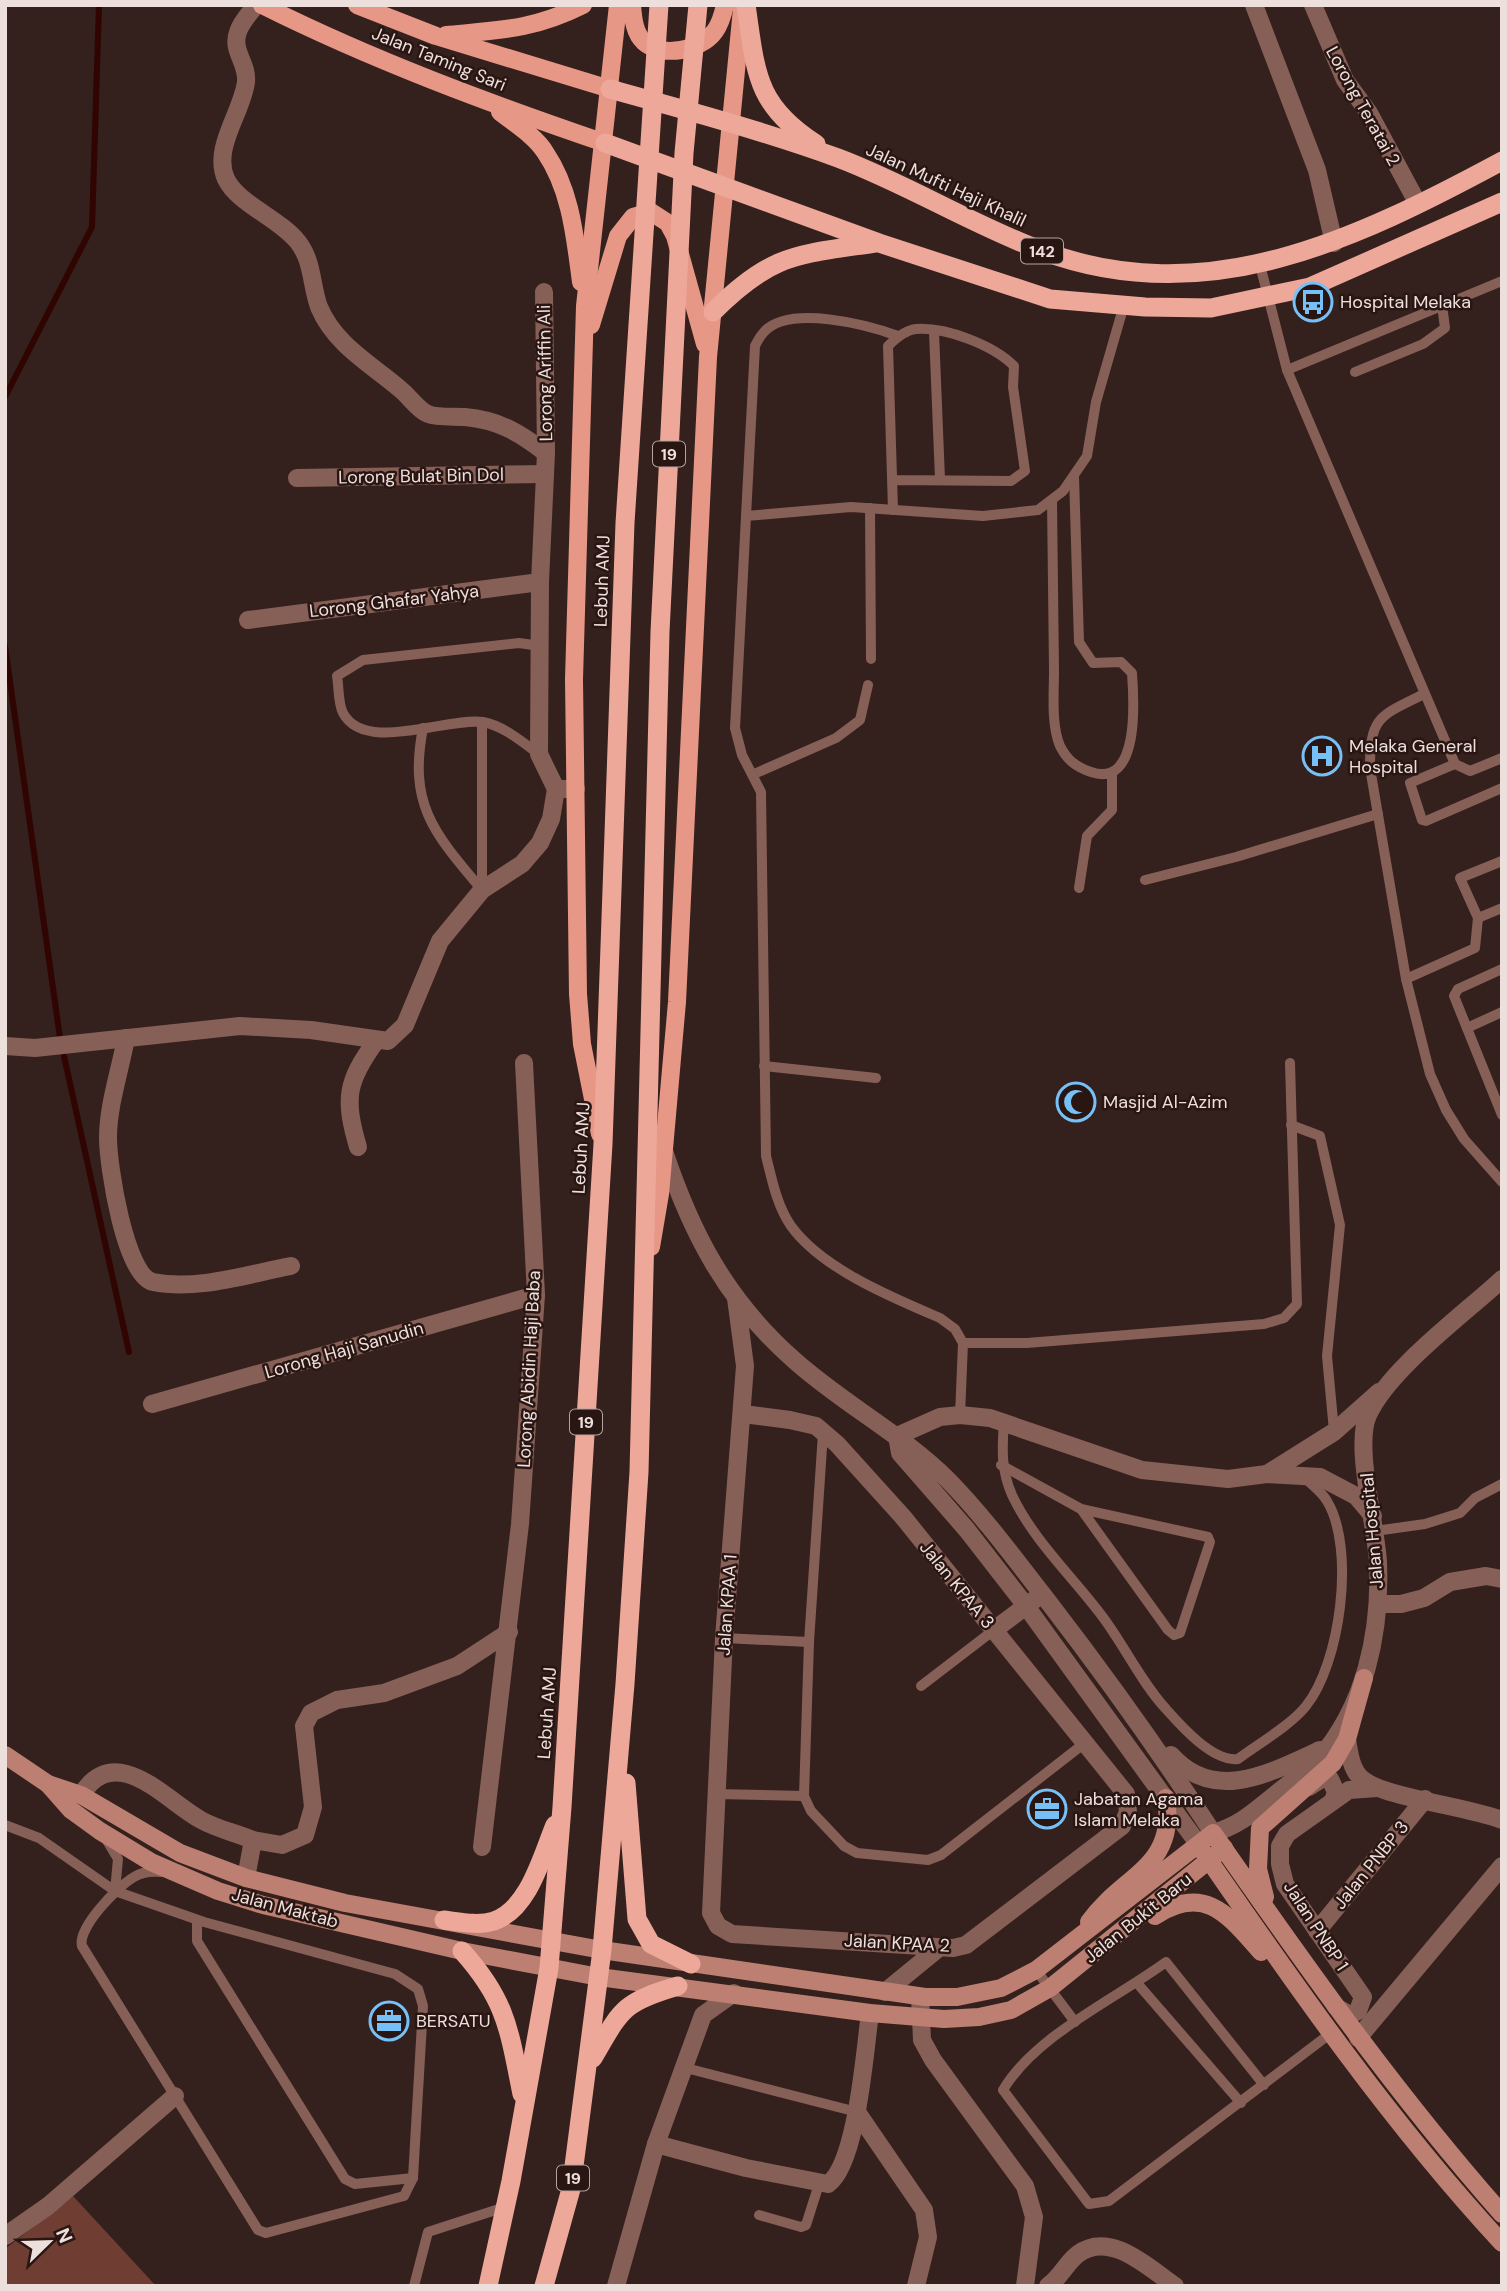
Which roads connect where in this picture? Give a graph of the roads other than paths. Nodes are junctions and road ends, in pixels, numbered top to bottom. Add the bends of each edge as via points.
1 (256, 5) edge
2 (262, 5) edge
3 (357, 5) edge
4 (583, 5) edge
5 (618, 5) edge
6 (632, 5) edge
7 (659, 5) edge
8 (698, 5) edge
9 (725, 5) edge
10 (744, 5) edge
11 (1254, 5) edge
12 (1313, 5) edge
13 (436, 36) junction
14 (610, 89) junction
15 (490, 104) junction
16 (731, 123) junction
17 (605, 144) junction
18 (840, 159) junction
19 (1502, 161) edge
20 (726, 186) junction
21 (1502, 202) edge
22 (1418, 204) junction
23 (879, 243) junction
24 (1334, 243) junction
25 (1260, 265) junction
26 (1502, 281) edge
27 (544, 292) dead end
28 (1268, 298) junction
29 (1124, 305) junction
30 (1442, 305) junction
31 (585, 306) junction
32 (713, 312) junction
33 (934, 332) junction
34 (898, 336) junction
35 (583, 348) junction
36 (708, 357) junction
37 (1287, 370) junction
38 (1355, 373) dead end
39 (546, 453) junction
40 (545, 474) junction
41 (1073, 476) junction
42 (297, 478) dead end
43 (940, 479) junction
44 (893, 480) junction
45 (1052, 499) junction
46 (870, 508) junction
47 (893, 510) junction
48 (746, 516) junction
49 (540, 582) junction
50 (248, 620) dead end
51 (540, 646) junction
52 (871, 659) dead end
53 (869, 685) dead end
54 (1424, 694) junction
55 (482, 722) junction
56 (423, 728) junction
57 (539, 754) junction
58 (1502, 758) edge
59 (1455, 764) junction
60 (1112, 773) junction
61 (754, 774) junction
62 (1502, 788) edge
63 (556, 789) junction
64 (576, 789) junction
65 (1378, 814) junction
66 (1502, 861) edge
67 (1145, 880) dead end
68 (1079, 888) dead end
69 (482, 890) junction
70 (1502, 908) edge
71 (1478, 918) junction
72 (1502, 969) edge
73 (1406, 979) junction
74 (1502, 1012) edge
75 (1467, 1028) junction
76 (126, 1038) junction
77 (376, 1041) junction
78 (7, 1044) edge
79 (524, 1063) dead end
80 (1290, 1063) dead end
81 (764, 1066) junction
82 (876, 1078) dead end
83 (1502, 1080) edge
84 (1490, 1086) junction
85 (1502, 1115) edge
86 (1291, 1125) junction
87 (603, 1144) junction
88 (358, 1147) dead end
89 (664, 1152) junction
90 (1502, 1182) edge
91 (291, 1266) dead end
92 (1502, 1279) edge
93 (643, 1293) junction
94 (536, 1295) junction
95 (736, 1298) junction
96 (963, 1343) junction
97 (1401, 1372) junction
98 (152, 1404) dead end
99 (743, 1414) junction
100 (960, 1415) junction
101 (1004, 1422) junction
102 (1334, 1432) junction
103 (823, 1433) junction
104 (897, 1436) junction
105 (1001, 1465) junction
106 (1267, 1474) junction
107 (1300, 1474) junction
108 (1502, 1484) edge
109 (1081, 1509) junction
110 (1374, 1523) junction
111 (1502, 1578) edge
112 (1042, 1594) junction
113 (1378, 1604) junction
114 (1026, 1606) junction
115 (994, 1630) junction
116 (509, 1632) junction
117 (724, 1638) junction
118 (809, 1642) junction
119 (1364, 1678) junction
120 (625, 1684) junction
121 (921, 1686) dead end
122 (1119, 1693) junction
123 (1347, 1739) junction
124 (1087, 1742) junction
125 (1329, 1746) junction
126 (5, 1755) edge
127 (48, 1784) junction
128 (1309, 1787) junction
129 (1377, 1788) junction
130 (715, 1794) junction
131 (81, 1795) junction
132 (804, 1796) junction
133 (1166, 1798) junction
134 (1425, 1799) junction
135 (1333, 1801) junction
136 (562, 1807) junction
137 (1128, 1812) joint
138 (1502, 1820) edge
139 (5, 1825) edge
140 (1235, 1827) junction
141 (100, 1831) junction
142 (1213, 1833) junction
143 (253, 1840) junction
144 (1199, 1845) junction
145 (482, 1847) dead end
146 (1224, 1848) junction
147 (1209, 1861) junction
148 (1502, 1866) edge
149 (176, 1873) junction
150 (246, 1878) junction
151 (115, 1891) junction
152 (712, 1913) joint
153 (197, 1920) junction
154 (444, 1920) junction
155 (1279, 1927) junction
156 (1318, 1931) junction
157 (1077, 1939) junction
158 (552, 1940) junction
159 (940, 1947) junction
160 (1101, 1948) junction
161 (602, 1950) junction
162 (462, 1951) junction
163 (691, 1964) junction
164 (549, 1968) junction
165 (1036, 1970) junction
166 (599, 1977) junction
167 (1137, 1983) junction
168 (678, 1986) junction
169 (1050, 1988) junction
170 (886, 1992) junction
171 (734, 1993) junction
172 (920, 1997) junction
173 (1336, 2007) junction
174 (870, 2013) junction
175 (919, 2017) junction
176 (1319, 2018) junction
177 (1075, 2022) junction
178 (1331, 2034) junction
179 (1359, 2038) junction
180 (588, 2067) junction
181 (682, 2067) junction
182 (1264, 2085) junction
183 (175, 2096) junction
184 (1241, 2103) junction
185 (524, 2105) junction
186 (857, 2112) junction
187 (656, 2144) junction
188 (413, 2178) junction
189 (819, 2184) junction
190 (506, 2207) junction
191 (1502, 2214) edge
192 (759, 2215) dead end
193 (5, 2236) edge
194 (1502, 2243) edge
195 (415, 2286) edge
196 (488, 2286) edge
197 (544, 2286) edge
198 (616, 2286) edge
199 (916, 2286) edge
200 (1025, 2286) edge
201 (1048, 2286) edge
202 (1175, 2286) edge

1 - 39 street via 236,43 246,79 224,148 227,180 238,195 283,225 299,244 326,322 356,355 428,414 503,424
2 - 15 main road, Jalan Taming Sari
3 - 13 main road, Jalan Taming Sari
4 - 13 main road via 550,22
5 - 14 main road
6 - 9 main road via 642,41 659,50 680,50 702,43 715,32
7 - 87 highway, Lebuh AMJ / 19 via 625,523
8 - 93 highway, 19 via 684,153 660,632
10 - 16 main road
10 - 18 highway via 756,73 766,96 793,129
11 - 24 street via 1317,170
12 - 22 street, Lorong Teratai 2 via 1345,80 1369,113
13 - 14 main road, Jalan Taming Sari
14 - 16 highway, Jalan Mufti Haji Khalil / 142
14 - 17 main road
15 - 17 main road, Jalan Taming Sari
15 - 31 main road via 545,151 559,179 571,212
16 - 18 highway, Jalan Mufti Haji Khalil / 142
16 - 20 main road
17 - 20 highway, 142
17 - 31 main road
18 - 25 highway, Jalan Mufti Haji Khalil / 142 via 979,225 1111,271 1184,273
19 - 22 highway, Jalan Mufti Haji Khalil / 142
20 - 23 highway, 142
20 - 32 main road
21 - 28 highway, 142 via 1349,272
22 - 24 highway, Jalan Mufti Haji Khalil / 142
23 - 29 highway, 142 via 1051,299
23 - 32 highway via 792,256 761,269
24 - 25 highway, Jalan Mufti Haji Khalil / 142
25 - 28 lane
26 - 30 lane
27 - 39 street, Lorong Ariffin Ali
28 - 29 highway, 142 via 1211,308
28 - 37 lane
29 - 41 lane via 1096,402 1087,456
30 - 37 lane
30 - 38 lane via 1445,328 1423,344
31 - 35 main road
32 - 36 main road
33 - 34 lane via 915,329
33 - 43 lane
33 - 43 lane via 981,344 1001,353 1014,366 1025,471 1011,481
34 - 44 lane via 888,346
34 - 48 lane via 869,324 799,318 764,331 755,346
35 - 36 main road via 618,236 633,218 651,212 668,223 675,236
35 - 64 main road
36 - 89 main road via 677,1002
37 - 54 lane
39 - 40 street, Lorong Ariffin Ali
40 - 42 street, Lorong Bulat Bin Dol
40 - 49 street, Lorong Ariffin Ali
41 - 45 lane
41 - 60 lane via 1079,642 1093,663 1121,662 1132,673 1135,709 1128,748 1121,768
43 - 44 lane
44 - 47 lane
45 - 47 lane via 1038,510 983,516
45 - 60 lane via 1054,692 1059,743 1070,762 1098,775
46 - 47 lane
46 - 48 lane
46 - 52 lane
48 - 61 lane via 735,728 742,755
49 - 50 street, Lorong Ghafar Yahya
49 - 51 street, Lorong Ariffin Ali
51 - 56 lane via 519,643 363,660 337,676 343,712 353,725 370,734
51 - 57 street, Lorong Ariffin Ali
53 - 61 lane via 860,720 824,743
54 - 59 lane
54 - 65 lane via 1383,715 1370,737
55 - 56 lane
55 - 57 lane via 505,730
55 - 69 lane
56 - 69 lane via 418,786 431,826
57 - 63 street
58 - 59 lane via 1471,771
59 - 62 lane via 1410,783 1422,820
60 - 68 lane via 1112,810 1087,836
61 - 81 lane via 761,792 763,842
63 - 64 street
63 - 69 street via 551,819 540,843 522,864
64 - 87 main road via 578,994 589,1084
65 - 67 lane
65 - 73 lane
66 - 71 lane via 1461,878
69 - 77 street via 440,941 405,1024 388,1041
70 - 71 lane
71 - 73 lane via 1475,948
72 - 75 lane via 1458,989 1454,996
73 - 90 lane via 1430,1074 1446,1110 1464,1139
74 - 75 lane
75 - 84 lane
76 - 77 street via 240,1026 312,1030
76 - 78 street via 35,1048
76 - 91 street via 109,1125 109,1168 126,1240 142,1274 150,1282 205,1282
77 - 88 street via 351,1080 351,1116
79 - 94 street, Lorong Abidin Haji Baba
80 - 86 lane
81 - 82 lane
81 - 96 lane via 766,1156 775,1194 790,1225 809,1248 828,1261 940,1318 955,1329
83 - 84 lane
84 - 85 lane
86 - 96 lane via 1297,1304 1284,1318 1264,1324 1079,1339
86 - 102 lane via 1320,1136 1340,1225 1327,1356
87 - 136 highway, Lebuh AMJ / 19
89 - 93 main road
89 - 95 street via 682,1206 708,1259
92 - 97 street, Jalan Hospital
93 - 120 highway, 19 via 639,1472
94 - 98 street, Lorong Haji Sanudin
94 - 116 street, Lorong Abidin Haji Baba
95 - 99 street, Jalan KPAA 1 via 745,1366
95 - 104 street via 793,1360
96 - 100 lane
97 - 102 street
97 - 110 street, Jalan Hospital via 1375,1404 1364,1428
99 - 103 street, Jalan KPAA 3 via 816,1426
99 - 117 street, Jalan KPAA 1
100 - 101 street
100 - 104 street via 940,1417
101 - 105 lane
101 - 106 street via 1142,1470 1228,1479
102 - 106 street
103 - 115 street, Jalan KPAA 3 via 903,1517
103 - 118 lane
104 - 112 street via 914,1447 984,1519
104 - 114 street via 900,1453
105 - 107 lane via 1013,1497 1034,1530 1103,1617 1164,1708 1228,1760 1238,1759 1304,1709 1319,1688 1336,1634 1342,1595 1334,1517 1326,1500
105 - 109 lane
106 - 107 street
107 - 110 street via 1320,1477 1356,1496
108 - 110 lane via 1475,1498 1460,1513 1425,1524
109 - 109 lane via 1168,1630 1180,1633 1208,1537
110 - 113 street, Jalan Hospital
111 - 113 street via 1450,1582 1424,1598
112 - 114 street
112 - 122 street
113 - 119 street, Jalan Hospital
114 - 115 street
114 - 133 street
115 - 121 lane
115 - 124 street, Jalan KPAA 3
116 - 143 street via 457,1666 384,1693 337,1700 311,1713 304,1726 313,1807 305,1835 282,1845
116 - 145 street, Lorong Abidin Haji Baba
117 - 118 lane
117 - 130 street, Jalan KPAA 1
118 - 132 lane
119 - 123 main road
119 - 125 street, Jalan Hospital via 1348,1717
120 - 161 highway, 19
120 - 163 highway via 626,1784 637,1919 651,1944
122 - 125 street via 1181,1766 1213,1782 1265,1773
122 - 142 street
123 - 128 main road via 1333,1763
123 - 129 street via 1361,1779
124 - 132 lane via 941,1855 928,1860 857,1853 844,1846
124 - 137 street, Jalan KPAA 3 via 1126,1794
125 - 140 street, Jalan Hospital
126 - 127 main road, Jalan Maktab
127 - 131 main road, Jalan Maktab
127 - 141 main road, Jalan Maktab via 71,1810
128 - 135 street via 1330,1779 1336,1792
128 - 155 main road via 1272,1815 1260,1828 1257,1841 1260,1885
129 - 134 street
129 - 135 street, Jalan PNBP 1 via 1359,1787
130 - 132 lane
130 - 152 street, Jalan KPAA 1
131 - 143 street via 89,1782 101,1775 129,1774 202,1820
131 - 150 main road, Jalan Maktab via 156,1841
133 - 144 street
133 - 157 main road via 1168,1826 1161,1850 1103,1903
134 - 138 street
134 - 156 street, Jalan PNBP 3
135 - 156 street, Jalan PNBP 1 via 1287,1834 1280,1846 1285,1884
136 - 154 highway via 534,1874 512,1909 479,1924
136 - 158 highway, Lebuh AMJ / 19
137 - 159 street, Jalan KPAA 2 via 1122,1826 994,1925 966,1945
139 - 151 lane via 39,1838
140 - 142 street, Jalan Hospital
140 - 146 street, Jalan Hospital
141 - 149 main road, Jalan Maktab
141 - 151 lane via 118,1859
142 - 144 main road, Jalan Bukit Baru
142 - 146 main road
143 - 150 street
144 - 147 main road
144 - 157 main road, Jalan Bukit Baru
146 - 147 main road
146 - 155 main road
147 - 160 main road, Jalan Bukit Baru
147 - 176 main road, Jalan Bukit Baru
148 - 179 street
149 - 151 lane via 137,1875
149 - 162 main road, Jalan Maktab via 263,1905
150 - 154 main road, Jalan Maktab via 345,1903
151 - 153 lane
151 - 183 lane via 82,1933 82,1946
152 - 159 street, Jalan KPAA 2 via 718,1926 732,1934
153 - 188 lane via 197,1941 345,2179 355,2184
153 - 188 lane via 395,1974 418,1989 423,2006
154 - 158 main road, Jalan Maktab
155 - 173 main road
156 - 173 street, Jalan PNBP 1 via 1363,1997 1358,2011 1350,2015
157 - 165 main road, Jalan Bukit Baru
158 - 161 main road, Jalan Maktab
158 - 164 highway, Lebuh AMJ / 19
159 - 170 street
160 - 169 main road, Jalan Bukit Baru
160 - 176 main road via 1173,1904 1201,1902 1235,1922
161 - 163 main road, Jalan Bukit Baru
161 - 166 highway, 19
162 - 164 main road, Jalan Maktab
162 - 185 highway via 498,1997
163 - 170 main road, Jalan Bukit Baru
164 - 166 main road, Jalan Maktab
164 - 185 highway, Lebuh AMJ / 19
165 - 169 lane
165 - 172 main road, Jalan Bukit Baru via 1001,1988 957,1997
166 - 168 main road, Jalan Bukit Baru
166 - 180 highway, 19
167 - 177 lane
167 - 182 lane via 1166,1962
167 - 184 lane
168 - 171 main road, Jalan Bukit Baru
168 - 180 highway via 642,1996 626,2007
169 - 175 main road, Jalan Bukit Baru via 1011,2010 979,2017
169 - 177 lane
170 - 172 main road, Jalan Bukit Baru
171 - 174 main road, Jalan Bukit Baru
171 - 181 street via 703,2015
172 - 175 street
173 - 179 main road
174 - 175 main road, Jalan Bukit Baru
174 - 186 street
175 - 200 street via 922,2040 933,2060 1026,2186 1034,2217
176 - 178 main road, Jalan Bukit Baru
177 - 184 lane via 1016,2068 1003,2090 1089,2204 1109,2201
178 - 182 lane
178 - 194 main road, Jalan Bukit Baru via 1408,2137
179 - 191 main road via 1437,2141
180 - 197 highway, 19 via 572,2189
181 - 186 lane
181 - 187 street
182 - 184 lane
183 - 188 lane via 258,2230 266,2233 404,2196
183 - 193 street via 48,2206
185 - 190 highway, Lebuh AMJ / 19
186 - 189 street via 837,2178
186 - 199 street via 924,2210 928,2236
187 - 189 street
187 - 198 street
189 - 192 lane via 806,2225
190 - 195 lane via 428,2232
190 - 196 highway, Lebuh AMJ / 19
201 - 202 street via 1088,2247 1105,2245

